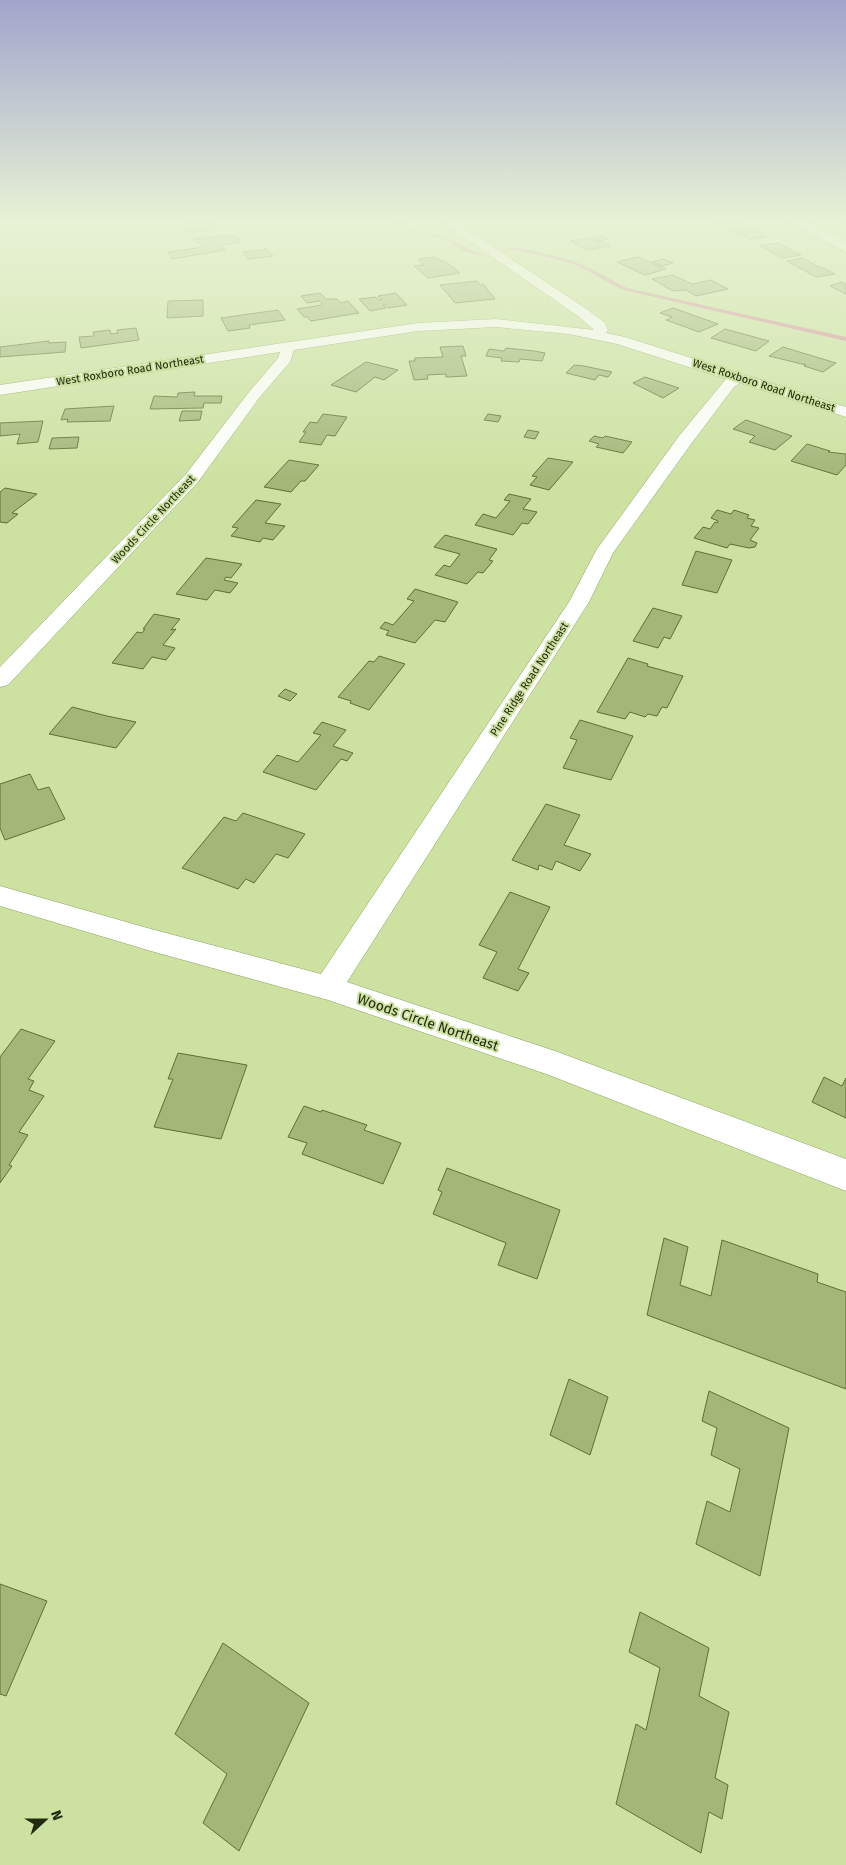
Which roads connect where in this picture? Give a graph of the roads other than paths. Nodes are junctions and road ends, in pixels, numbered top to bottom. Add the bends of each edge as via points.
1 (574, 307) edge
2 (597, 335) junction
3 (285, 346) junction
4 (739, 377) junction
5 (0, 390) edge
6 (846, 412) edge
7 (0, 680) edge
8 (0, 896) edge
9 (328, 988) junction
10 (846, 1175) edge

1 - 2 street via 600,326
2 - 3 street, West Roxboro Road Northeast via 526,325 462,324
2 - 4 street, West Roxboro Road Northeast
3 - 5 street, West Roxboro Road Northeast
3 - 7 street, Woods Circle Northeast via 288,352 285,359 192,478
4 - 6 street, West Roxboro Road Northeast
4 - 9 street, Pine Ridge Road Northeast via 729,384 684,440 604,553 579,602
8 - 9 street, Woods Circle Northeast
9 - 10 street, Woods Circle Northeast via 554,1064

